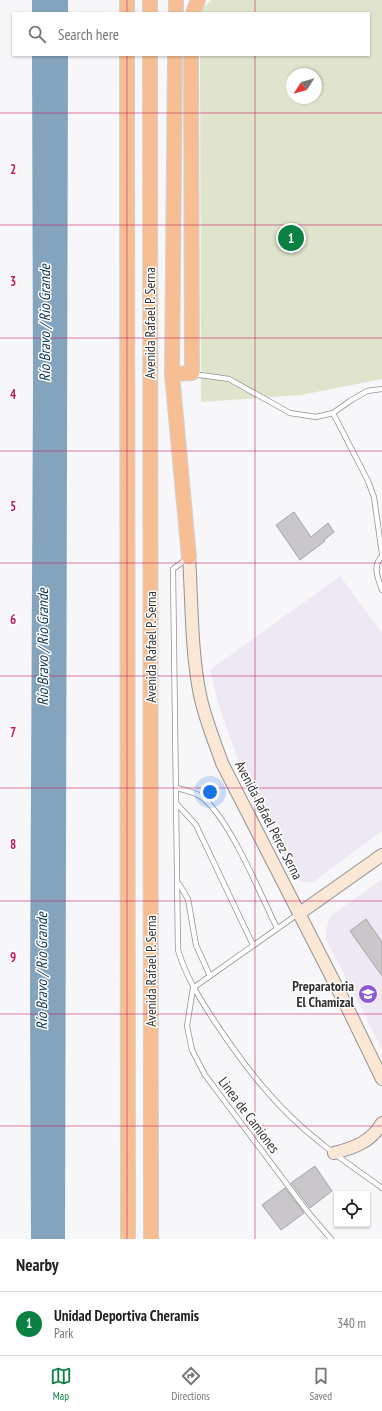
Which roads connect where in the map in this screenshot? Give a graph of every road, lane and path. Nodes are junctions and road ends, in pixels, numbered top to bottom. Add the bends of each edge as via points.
1 (127, 0) edge
2 (150, 0) edge
3 (176, 0) edge
4 (198, 0) edge
5 (127, 12) edge
6 (150, 12) edge
7 (176, 12) edge
8 (193, 12) edge
9 (127, 56) edge
10 (150, 56) edge
11 (175, 56) edge
12 (191, 56) edge
13 (192, 373) junction
14 (172, 374) junction
15 (382, 389) edge
16 (333, 413) junction
17 (382, 555) edge
18 (189, 557) junction
19 (382, 590) edge
20 (177, 788) junction
21 (177, 804) junction
22 (382, 855) edge
23 (178, 882) junction
24 (300, 913) junction
25 (277, 928) junction
26 (253, 945) junction
27 (210, 976) junction
28 (193, 988) junction
29 (382, 1079) edge
30 (382, 1123) edge
31 (334, 1153) junction
32 (382, 1188) edge
33 (128, 1239) edge
34 (151, 1239) edge
35 (331, 1239) edge

1 - 5 highway
2 - 6 highway
3 - 7 highway
4 - 8 highway
9 - 33 highway, Avenida Rafael P. Serna
10 - 34 highway, Avenida Rafael P. Serna
11 - 14 highway
12 - 13 highway
13 - 14 highway
13 - 16 lane via 228,380 290,413 316,418
14 - 18 highway
15 - 16 lane via 368,391
16 - 17 lane via 374,497
17 - 19 lane via 377,560 376,569
18 - 20 lane via 173,569
18 - 24 main road, Avenida Rafael Pérez Serna via 196,660 207,723 222,763
20 - 21 lane
20 - 25 lane via 200,795 213,808 232,835
21 - 23 lane
21 - 26 lane via 196,825
22 - 24 main road
23 - 27 lane via 188,899 196,945
23 - 28 lane via 178,950
24 - 25 lane
24 - 29 main road, Avenida Rafael Pérez Serna
25 - 26 lane
26 - 27 lane
27 - 28 lane
28 - 31 lane via 241,1062 275,1102
28 - 35 lane, Linea de Camiones via 187,1026 192,1050 206,1075 307,1211
30 - 31 main road via 369,1139 354,1148
31 - 32 lane

